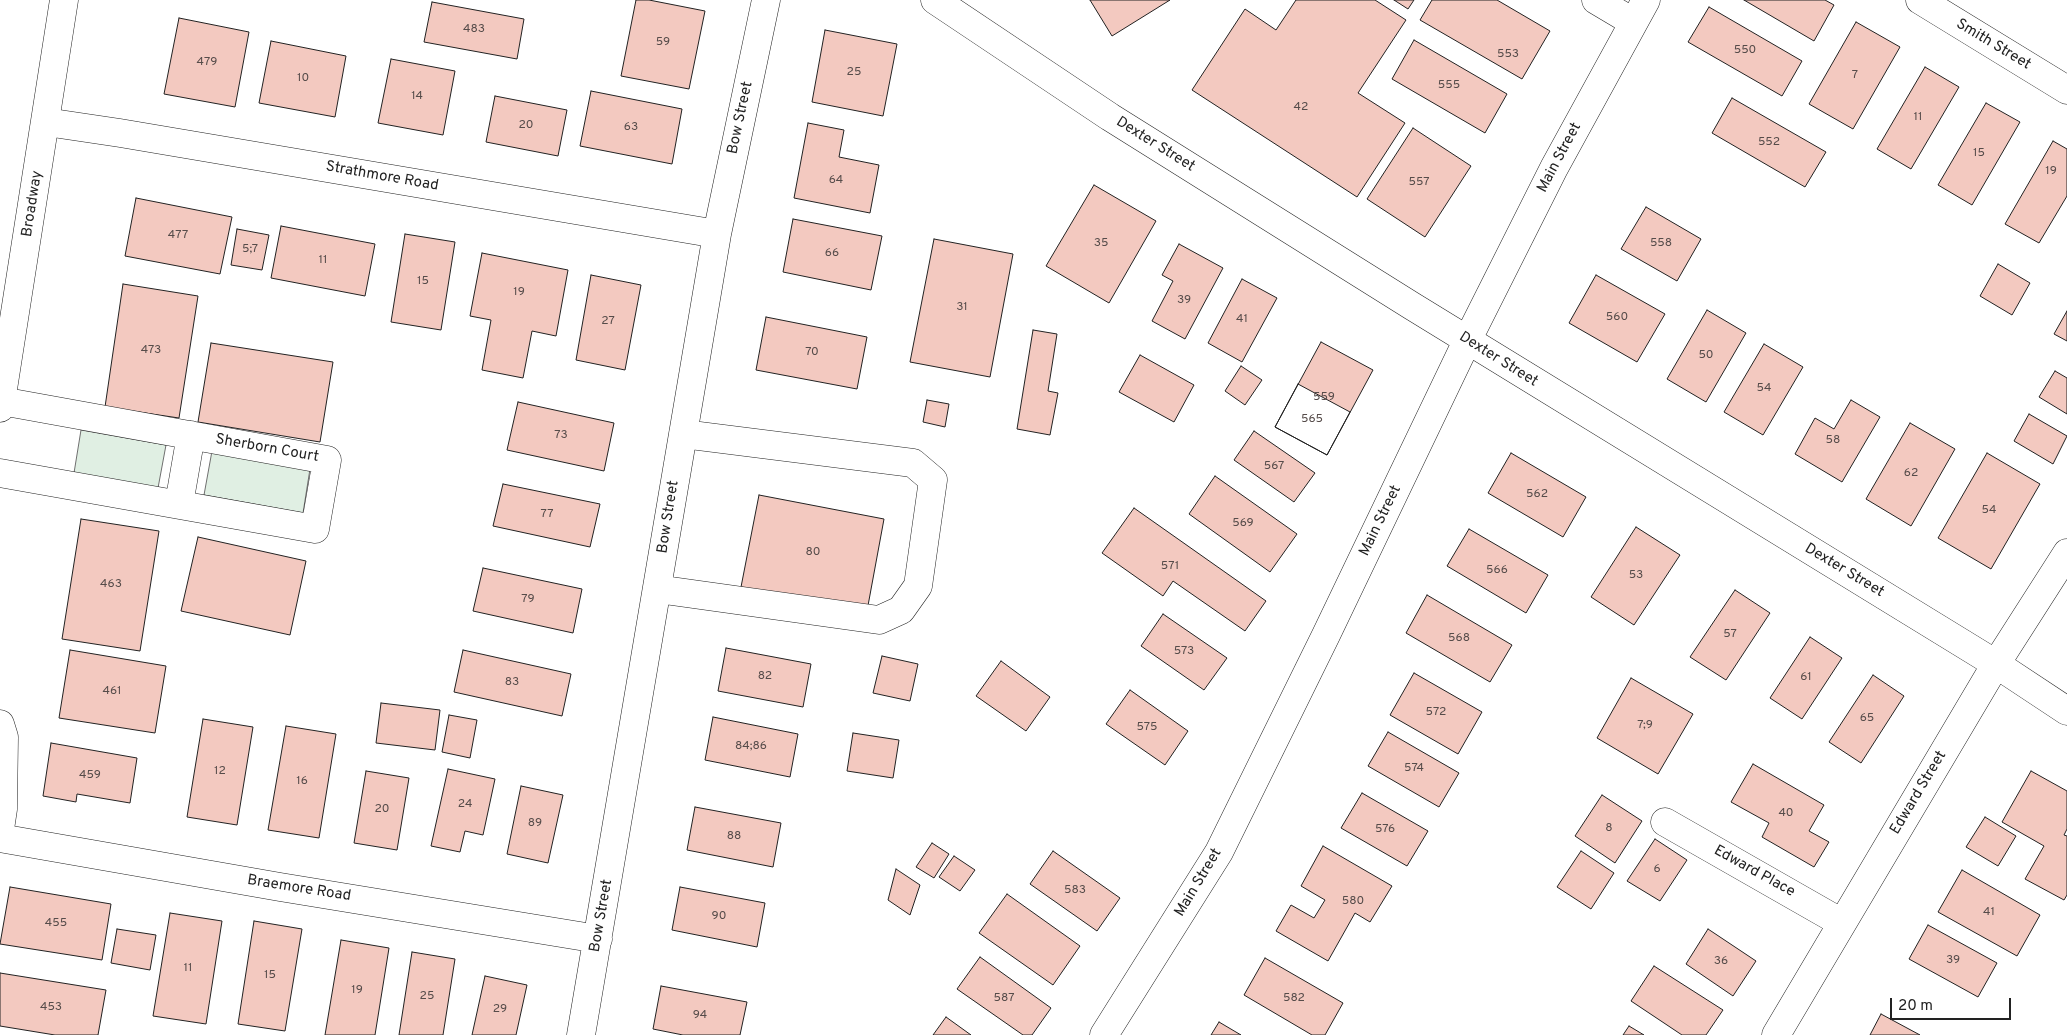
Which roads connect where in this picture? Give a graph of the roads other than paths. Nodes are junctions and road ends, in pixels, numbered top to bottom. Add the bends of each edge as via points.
1 (64, 0) edge
2 (766, 0) edge
3 (935, 0) edge
4 (1596, 0) edge
5 (1920, 0) edge
6 (1640, 11) edge
7 (2067, 90) edge
8 (46, 122) junction
9 (717, 234) junction
10 (1467, 341) junction
11 (1, 405) edge
12 (683, 434) junction
13 (191, 436) junction
14 (0, 472) edge
15 (179, 504) junction
16 (2067, 553) edge
17 (657, 589) junction
18 (1996, 664) junction
19 (2067, 711) edge
20 (0, 724) edge
21 (1665, 822) dead end
22 (0, 829) edge
23 (0, 838) edge
24 (1842, 923) junction
25 (598, 938) junction
26 (581, 1035) edge
27 (1104, 1035) edge
28 (1776, 1035) edge

1 - 8 street, Broadway
2 - 9 street, Bow Street
3 - 10 street, Dexter Street via 1110,117
4 - 6 street
5 - 7 street, Smith Street
6 - 10 street, Main Street via 1554,168
8 - 9 street, Strathmore Road
8 - 11 street, Broadway
9 - 12 street, Bow Street
10 - 18 street, Dexter Street
10 - 27 street, Main Street via 1219,852
11 - 13 street, Sherborn Court
12 - 17 street, Bow Street
12 - 17 street via 913,463 933,480 918,586 900,610 879,620
13 - 15 street
13 - 15 street, Sherborn Court via 327,460 324,480 315,529
14 - 15 street, Sherborn Court
16 - 18 street, Edward Street
17 - 25 street, Bow Street
18 - 19 street, Dexter Street
18 - 24 street, Edward Street
20 - 22 street via 4,737
21 - 24 street, Edward Place
23 - 25 street, Braemore Road
24 - 28 street, Edward Street
25 - 26 street, Bow Street

